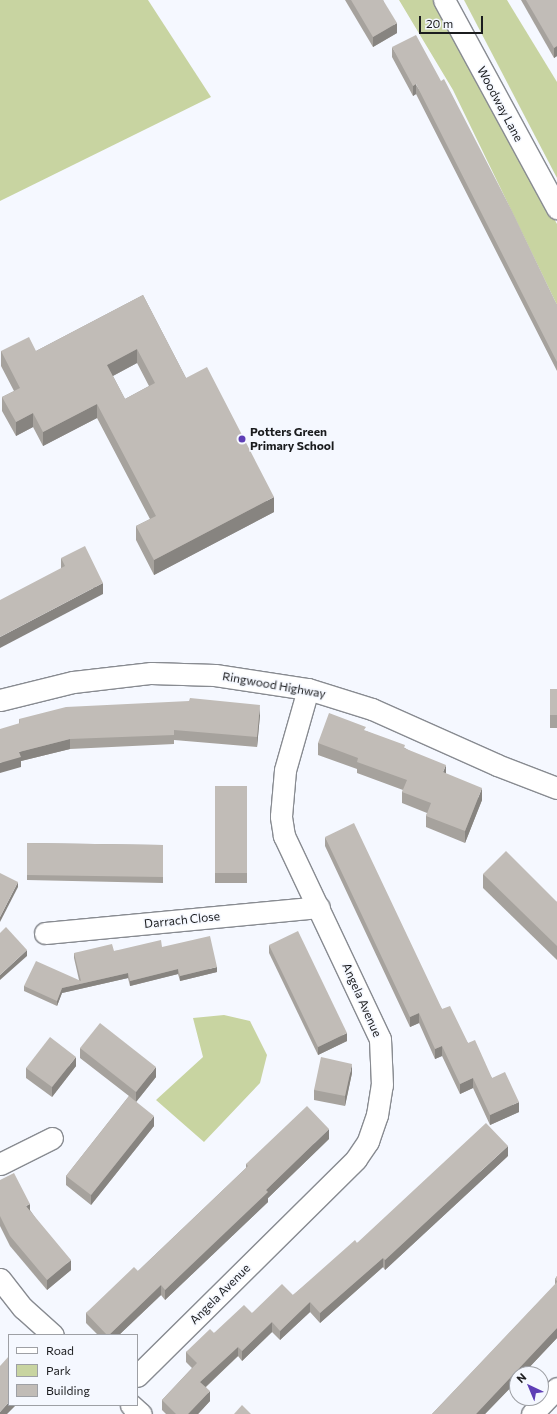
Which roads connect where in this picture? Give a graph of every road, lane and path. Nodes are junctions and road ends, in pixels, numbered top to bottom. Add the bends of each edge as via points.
1 (444, 0) edge
2 (557, 208) edge
3 (308, 689) junction
4 (0, 700) edge
5 (557, 788) edge
6 (319, 907) junction
7 (45, 933) dead end
8 (52, 1138) dead end
9 (0, 1164) edge
10 (0, 1279) edge
11 (52, 1334) edge
12 (138, 1375) edge
13 (557, 1388) edge
14 (132, 1406) edge
15 (141, 1414) edge
16 (532, 1414) edge

1 - 2 street, Woodway Lane
3 - 4 street, Ringwood Highway via 215,675 152,673 73,682
3 - 5 street, Ringwood Highway via 372,709 497,765
3 - 6 street, Angela Avenue via 284,770 281,816 284,836
6 - 7 street, Darrach Close
6 - 12 street, Angela Avenue via 380,1039 382,1085 377,1115 368,1141 334,1182
8 - 9 street
10 - 11 street via 23,1308
13 - 16 street
14 - 15 street

